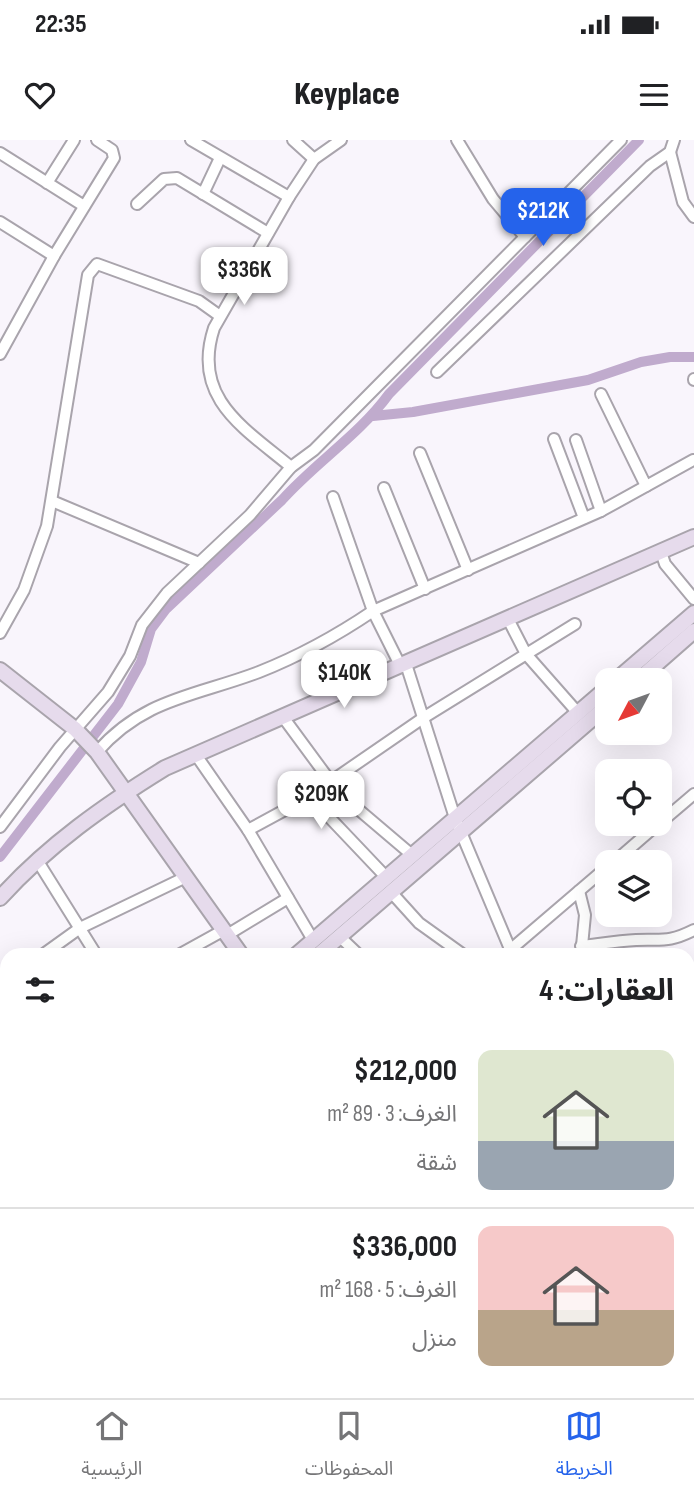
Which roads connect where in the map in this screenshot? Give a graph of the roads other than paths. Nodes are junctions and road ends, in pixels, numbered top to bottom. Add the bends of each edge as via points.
1 (74, 140) edge
2 (97, 140) edge
3 (191, 140) edge
4 (293, 140) edge
5 (341, 140) edge
6 (457, 140) edge
7 (621, 140) edge
8 (674, 140) edge
9 (670, 152) junction
10 (0, 153) edge
11 (220, 158) junction
12 (314, 159) junction
13 (47, 183) junction
14 (203, 194) junction
15 (289, 197) junction
16 (136, 204) dead end
17 (84, 206) junction
18 (694, 217) edge
19 (0, 222) edge
20 (268, 233) junction
21 (525, 237) junction
22 (54, 256) junction
23 (220, 316) junction
24 (0, 354) edge
25 (436, 372) dead end
26 (601, 394) dead end
27 (554, 439) dead end
28 (576, 440) dead end
29 (420, 453) dead end
30 (693, 460) edge
31 (291, 467) junction
32 (646, 486) junction
33 (384, 488) dead end
34 (333, 497) dead end
35 (52, 501) junction
36 (601, 511) junction
37 (584, 518) junction
38 (694, 537) edge
39 (661, 552) junction
40 (199, 563) junction
41 (468, 570) junction
42 (425, 589) junction
43 (694, 599) edge
44 (373, 611) junction
45 (694, 613) edge
46 (508, 619) junction
47 (575, 624) dead end
48 (694, 632) edge
49 (0, 633) edge
50 (526, 654) junction
51 (404, 666) junction
52 (630, 668) edge
53 (652, 668) edge
54 (0, 670) edge
55 (595, 698) edge
56 (578, 713) junction
57 (595, 716) edge
58 (283, 718) junction
59 (423, 718) junction
60 (79, 732) junction
61 (97, 752) junction
62 (196, 755) junction
63 (330, 782) junction
64 (126, 792) junction
65 (694, 794) edge
66 (672, 813) edge
67 (458, 825) junction
68 (0, 827) edge
69 (248, 830) junction
70 (645, 836) edge
71 (628, 850) edge
72 (412, 855) junction
73 (37, 860) junction
74 (186, 877) junction
75 (386, 877) junction
76 (595, 877) edge
77 (579, 891) junction
78 (390, 892) junction
79 (0, 898) edge
80 (288, 898) junction
81 (80, 929) junction
82 (694, 930) edge
83 (225, 932) junction
84 (339, 936) junction
85 (313, 940) junction
86 (53, 948) edge
87 (92, 948) edge
88 (193, 948) edge
89 (236, 948) edge
90 (304, 948) edge
91 (326, 948) edge
92 (352, 948) edge
93 (454, 948) edge
94 (507, 948) edge
95 (515, 948) edge
96 (581, 948) edge
97 (597, 948) edge

1 - 13 street
2 - 17 street via 112,149 114,158
3 - 11 street
4 - 12 street
5 - 12 street
6 - 21 street via 494,199
7 - 21 street
8 - 9 street
9 - 18 street via 683,202
9 - 25 street
10 - 13 street
11 - 14 street
11 - 15 street
12 - 15 street
13 - 17 street
14 - 16 street via 177,178 164,179
14 - 20 street
15 - 20 street
17 - 22 street
19 - 22 street
20 - 23 street
21 - 31 street via 314,450
22 - 24 street
23 - 31 street via 209,343 214,392 231,418
23 - 35 street via 199,301 94,266 88,275
26 - 32 street
27 - 37 street
28 - 36 street
29 - 41 street
30 - 32 street
31 - 40 street via 250,515
32 - 36 street
33 - 42 street
34 - 44 street
35 - 40 street
35 - 49 street via 24,590
36 - 37 street
37 - 41 street
38 - 39 street
39 - 43 street via 665,564
39 - 46 street
40 - 60 street via 142,625 130,656
41 - 42 street
42 - 44 street
44 - 51 street
44 - 61 street via 345,630 261,671 165,702 129,721
45 - 52 street
46 - 50 street
46 - 51 street
47 - 50 street
48 - 53 street
50 - 56 street
50 - 59 street
51 - 58 street
51 - 59 street
54 - 60 street
55 - 56 street
56 - 67 street
57 - 67 street
58 - 62 street
58 - 63 street
59 - 63 street
59 - 67 street
60 - 61 street
60 - 68 street
61 - 64 street
62 - 64 street
62 - 69 street
63 - 72 street
64 - 73 street
64 - 74 street
65 - 66 street
67 - 72 street
67 - 78 street
67 - 94 street
69 - 75 street via 311,798
69 - 80 street
70 - 71 street
72 - 75 street
73 - 79 street
73 - 81 street
74 - 81 street
74 - 83 street
75 - 85 street
76 - 77 street
77 - 95 street
77 - 96 street via 585,915
78 - 84 street
78 - 93 street via 419,923
80 - 83 street
80 - 85 street
81 - 86 street
81 - 87 street
82 - 97 street via 675,939
83 - 88 street
83 - 89 street
84 - 91 street
84 - 92 street
85 - 90 street

